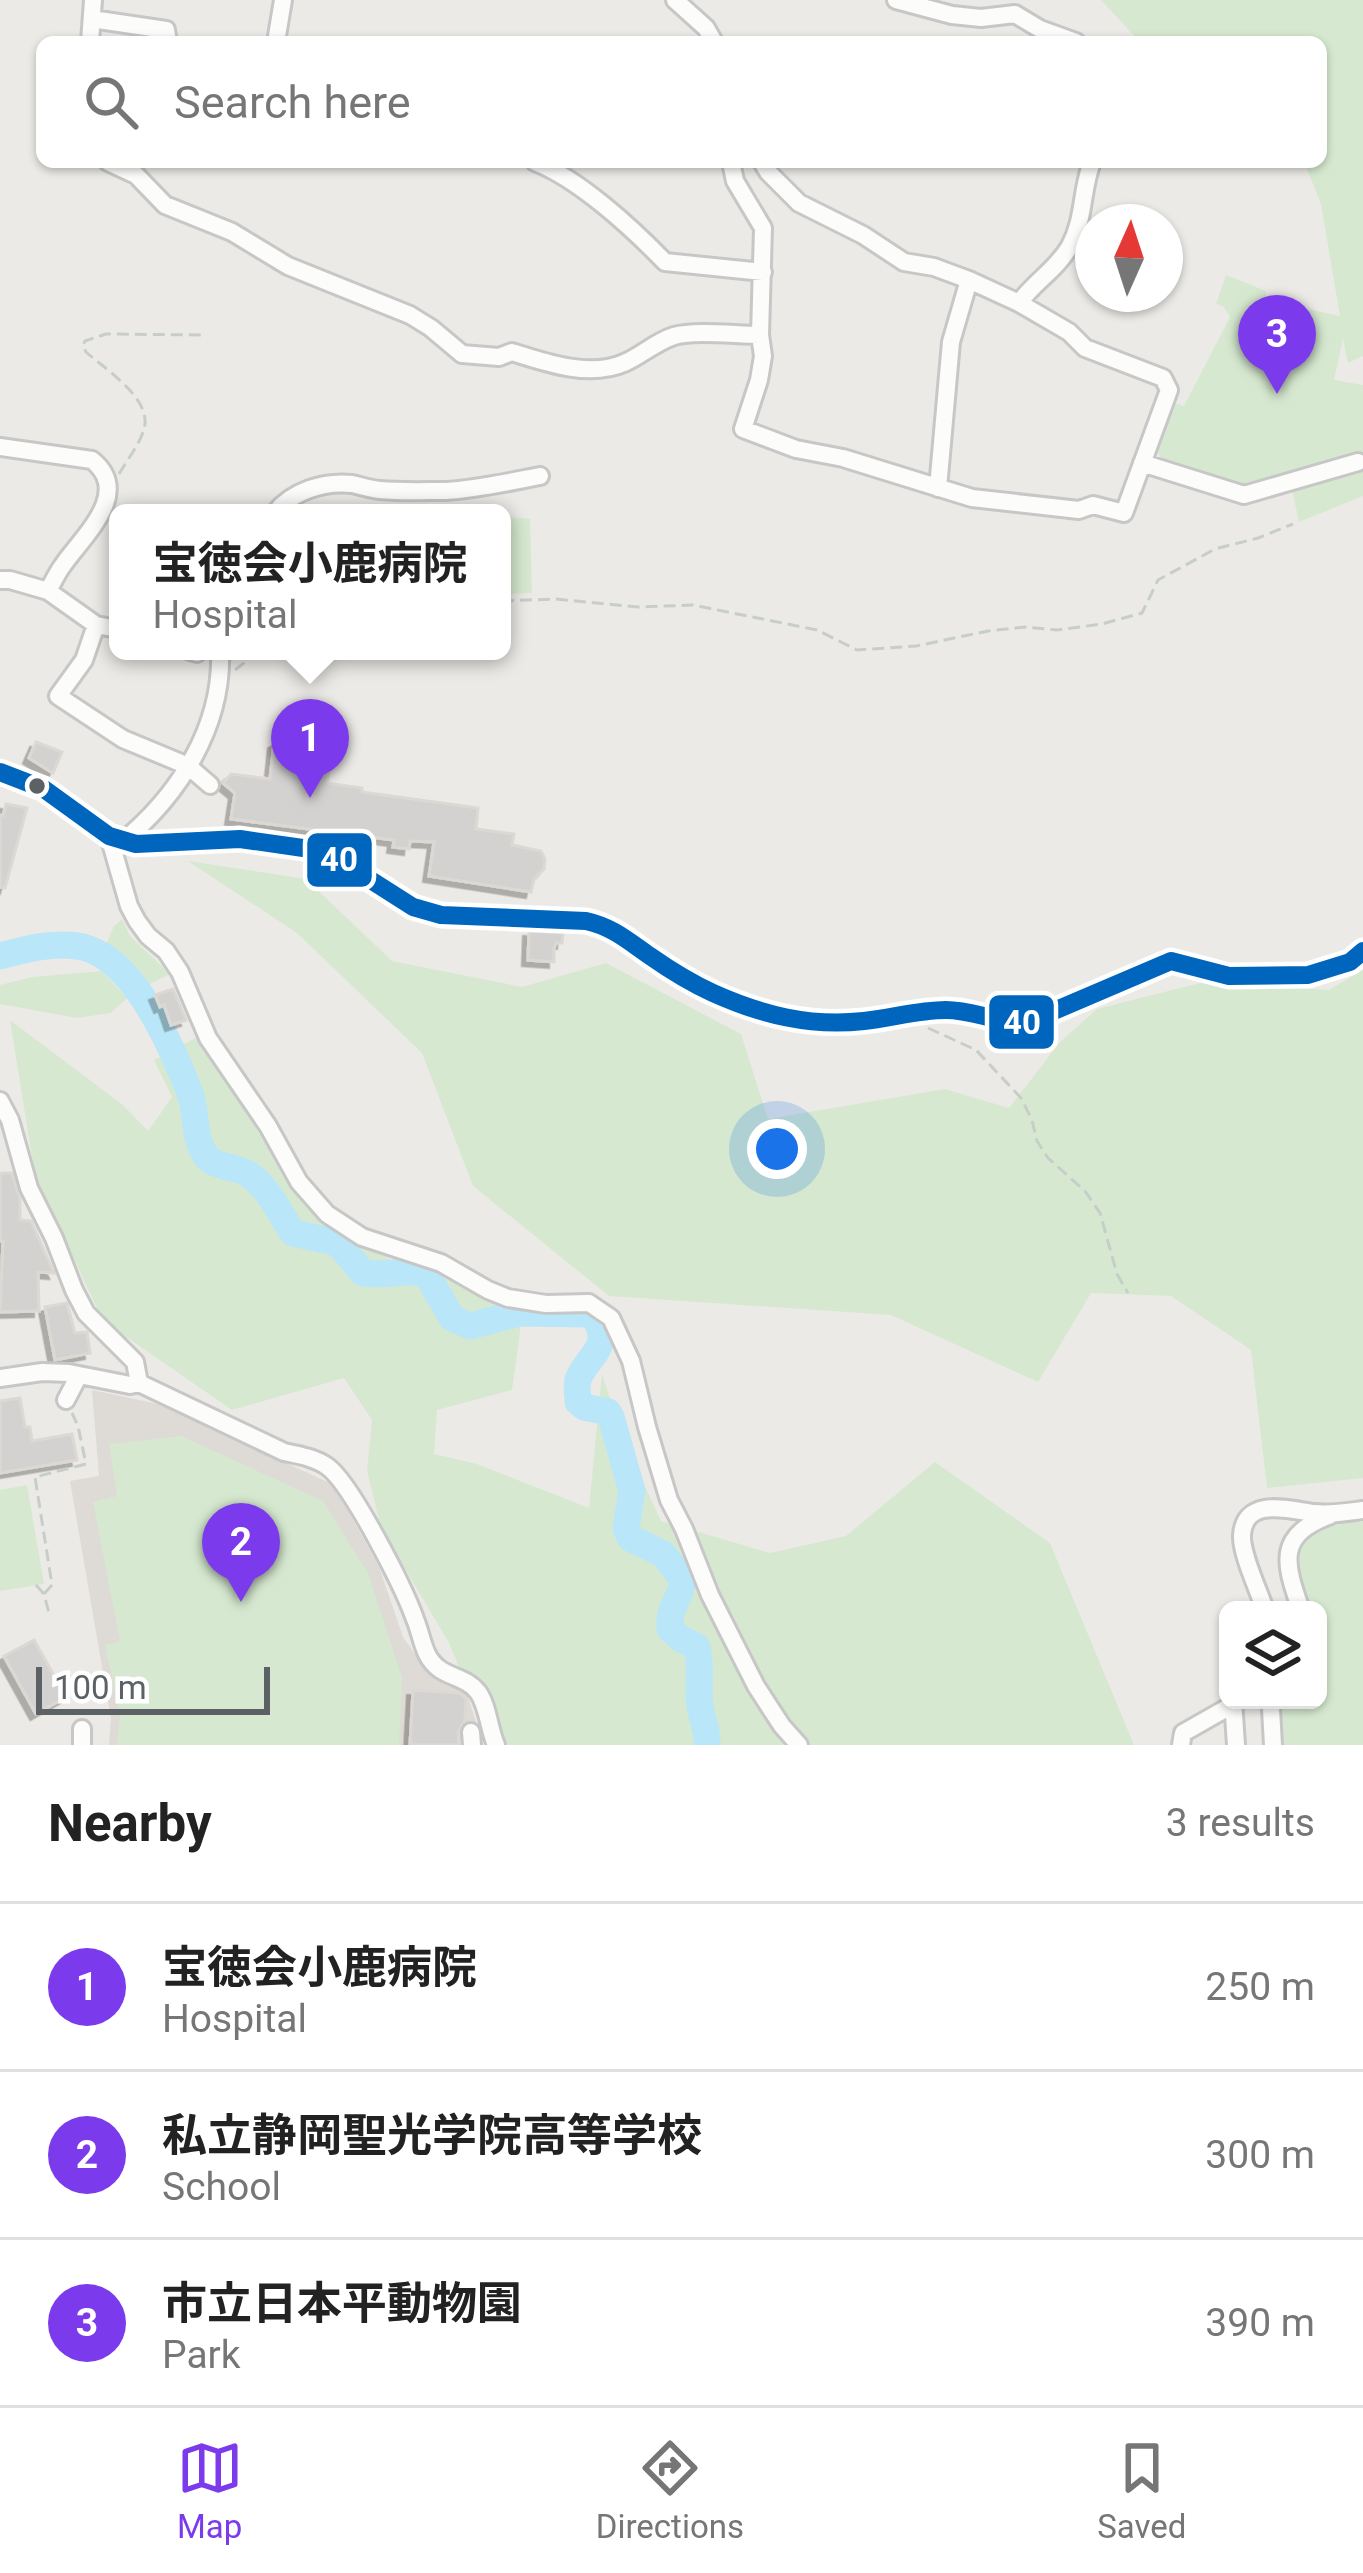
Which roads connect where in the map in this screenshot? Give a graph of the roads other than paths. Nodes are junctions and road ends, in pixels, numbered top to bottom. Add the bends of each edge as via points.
1 (284, 0) edge
2 (676, 0) edge
3 (896, 0) edge
4 (92, 9) edge
5 (167, 36) edge
6 (277, 36) edge
7 (711, 36) edge
8 (1059, 36) edge
9 (121, 168) edge
10 (550, 168) edge
11 (732, 168) edge
12 (766, 168) edge
13 (1091, 168) edge
14 (763, 272) junction
15 (969, 280) junction
16 (1019, 303) junction
17 (760, 335) junction
18 (0, 447) edge
19 (1358, 461) dead end
20 (1142, 464) junction
21 (540, 476) dead end
22 (938, 488) junction
23 (282, 504) edge
24 (0, 580) edge
25 (48, 591) junction
26 (96, 625) junction
27 (109, 627) edge
28 (220, 660) edge
29 (188, 766) junction
30 (0, 772) edge
31 (210, 785) dead end
32 (116, 838) junction
33 (1363, 951) edge
34 (0, 1101) edge
35 (80, 1375) junction
36 (0, 1378) edge
37 (139, 1383) junction
38 (66, 1400) road end
39 (1363, 1510) edge
40 (1336, 1513) junction
41 (1262, 1601) edge
42 (1298, 1601) edge
43 (1222, 1709) edge
44 (1233, 1709) edge
45 (1271, 1709) edge
46 (496, 1745) edge
47 (799, 1745) edge
48 (1181, 1745) edge
49 (1236, 1745) edge
50 (1273, 1745) edge

1 - 6 street
2 - 7 street
3 - 8 street via 952,15 1015,14
4 - 5 street
9 - 17 street via 165,205 410,315 462,354 512,352 600,371 677,335
10 - 14 street via 665,262
11 - 14 street via 763,228
12 - 15 street via 799,203 904,262
13 - 16 street via 1069,248
14 - 17 street
15 - 16 street
15 - 22 street via 951,342
16 - 20 street via 1084,348 1163,378 1169,390
17 - 22 street via 759,380 743,429
18 - 25 street via 92,460 107,479 96,523
19 - 20 street via 1244,495
20 - 22 street via 1124,513
21 - 23 street via 448,490 324,486
24 - 25 street
25 - 26 street
26 - 27 street
26 - 29 street via 84,661 58,697 123,740
28 - 29 street via 205,733
29 - 31 street
29 - 32 street via 150,819
30 - 32 street via 44,789
32 - 33 street via 149,845 240,839 317,850 432,914 609,926 709,991 782,1018 823,1023 947,1010 1028,1022 1171,961 1229,976 1292,976 1350,962
32 - 47 street via 137,922 181,972 208,1038 327,1214 362,1237 442,1263 508,1298 589,1303 611,1318 669,1500 710,1595 756,1686
34 - 37 street via 74,1290 135,1362
35 - 36 street
35 - 37 street
35 - 38 street
37 - 46 street via 327,1466 344,1483 426,1653 437,1670 478,1693
39 - 40 street
40 - 41 street via 1281,1506 1250,1516 1241,1539
40 - 42 street via 1306,1528 1288,1551
43 - 48 street via 1183,1733
44 - 49 street
45 - 50 street

